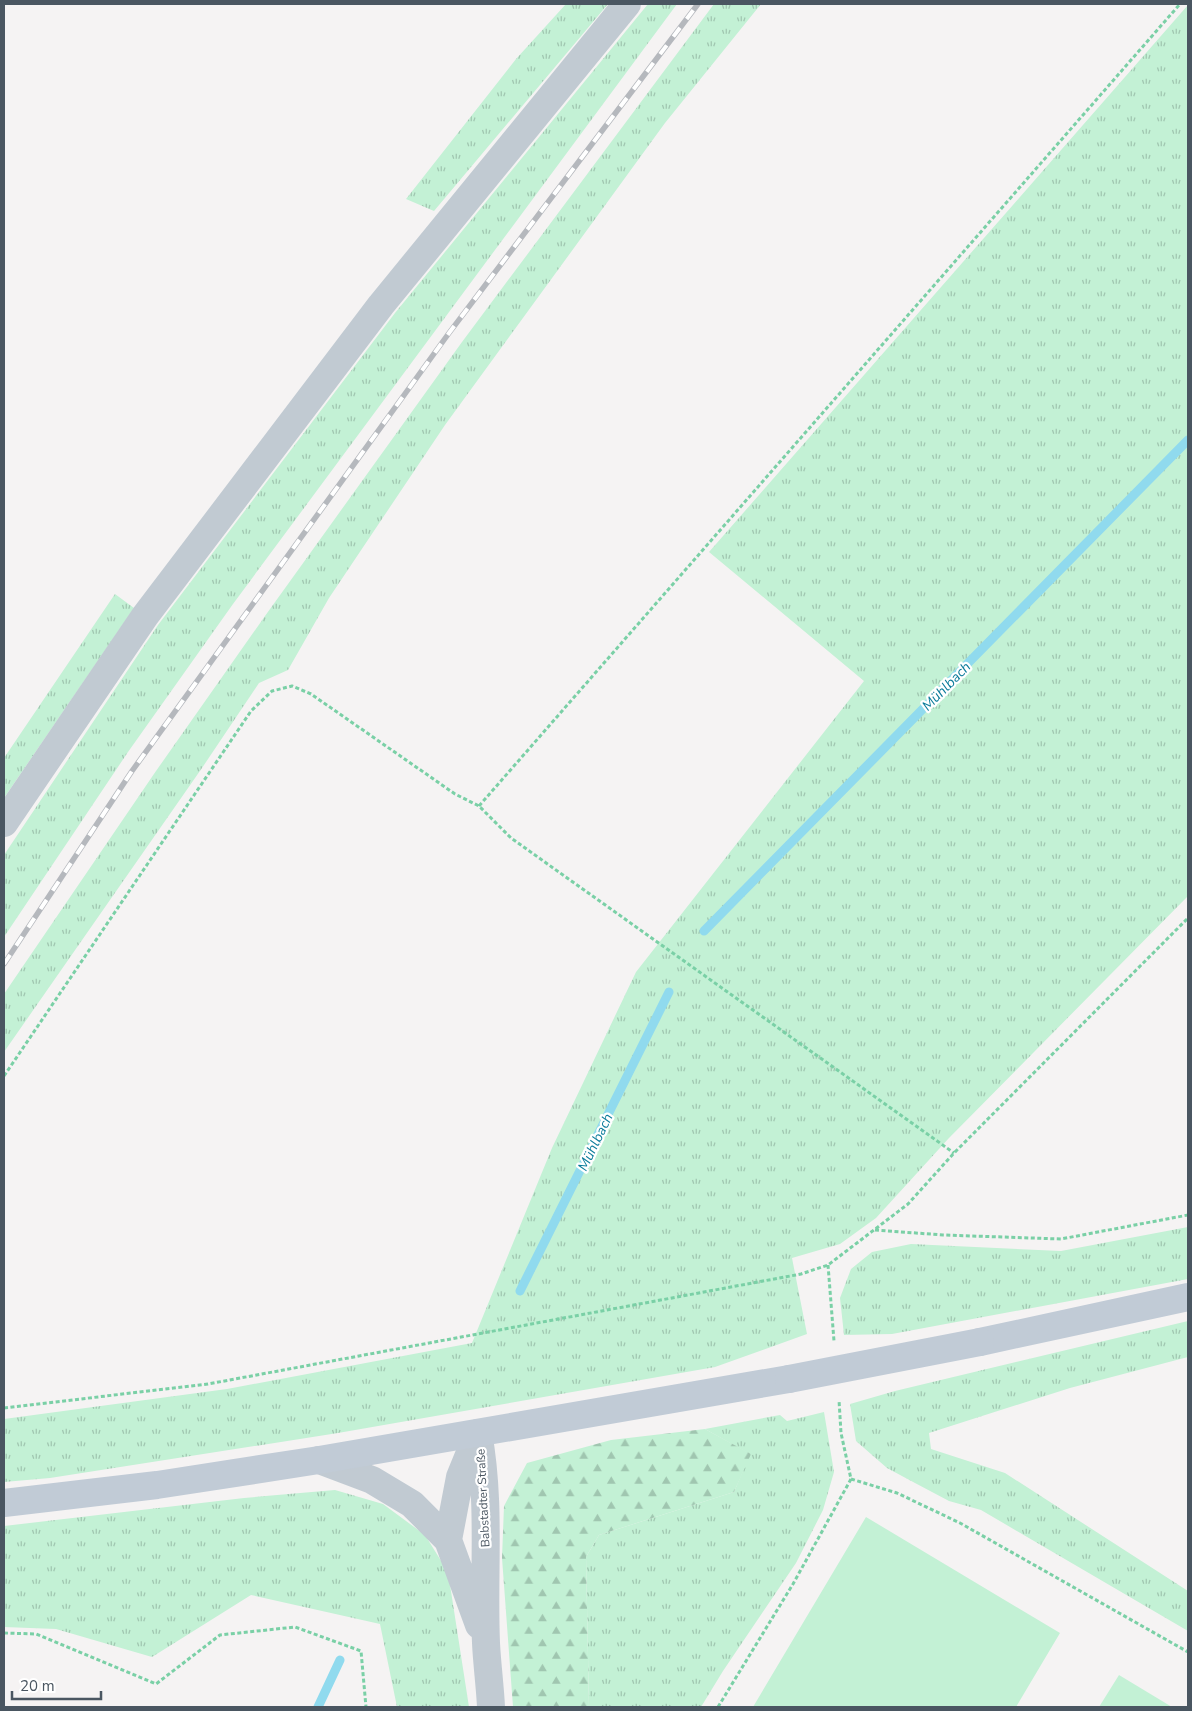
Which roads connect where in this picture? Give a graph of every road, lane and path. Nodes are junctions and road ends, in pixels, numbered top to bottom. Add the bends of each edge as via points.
1 (627, 4) edge
2 (1180, 4) edge
3 (478, 806) junction
4 (4, 823) edge
5 (1188, 918) edge
6 (4, 1076) edge
7 (954, 1154) junction
8 (1188, 1215) edge
9 (874, 1230) junction
10 (1188, 1297) edge
11 (4, 1408) edge
12 (841, 1433) dead end
13 (478, 1434) junction
14 (319, 1460) junction
15 (851, 1479) junction
16 (4, 1502) edge
17 (448, 1540) junction
18 (4, 1633) edge
19 (486, 1643) junction
20 (1188, 1652) edge
21 (366, 1707) edge
22 (492, 1707) edge
23 (718, 1707) edge

1 - 4 street via 375,313 145,616
2 - 3 path
3 - 6 path via 455,794 311,694 292,686 272,691 251,711
3 - 7 path via 511,838
5 - 7 path
7 - 9 path via 908,1204
8 - 9 path via 1061,1239
9 - 11 path via 828,1265 801,1274 208,1384
10 - 13 main road, bridge via 789,1379
12 - 15 path
13 - 14 main road
13 - 17 street, Babstadter Straße via 460,1477
13 - 19 street, Babstadter Straße via 484,1463
14 - 16 main road via 157,1485
14 - 17 street, Babstadter Straße via 372,1480 412,1504
15 - 20 path via 897,1493 960,1523
15 - 23 path via 793,1584
17 - 19 street, Babstadter Straße
18 - 21 path via 36,1634 156,1684 220,1635 295,1627 361,1651
19 - 22 street, Babstadter Straße

